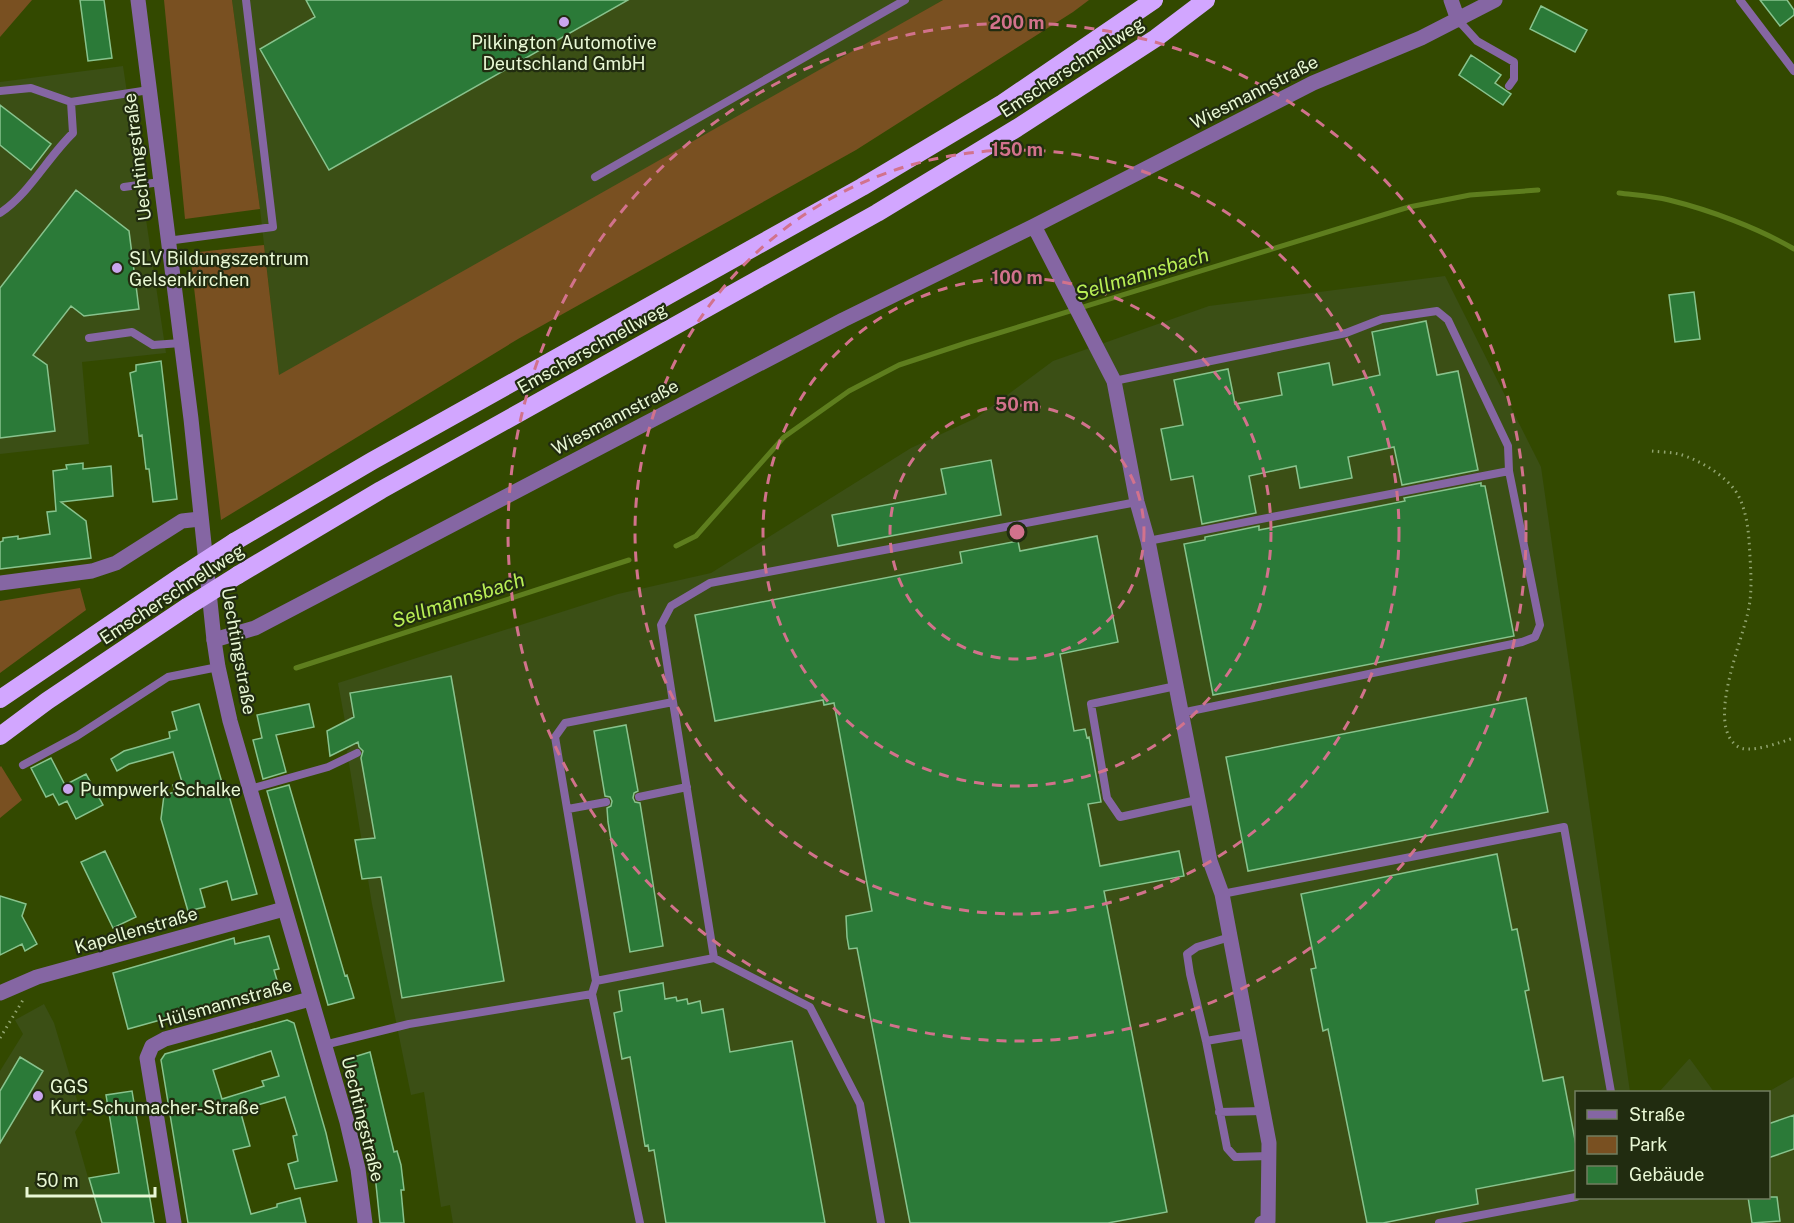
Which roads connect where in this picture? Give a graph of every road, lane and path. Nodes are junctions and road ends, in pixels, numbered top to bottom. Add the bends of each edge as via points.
1 (138, 0) edge
2 (246, 0) edge
3 (905, 0) edge
4 (1154, 0) edge
5 (1206, 0) edge
6 (1451, 0) edge
7 (1494, 0) edge
8 (1740, 0) edge
9 (1458, 20) junction
10 (1794, 70) edge
11 (1509, 86) dead end
12 (149, 90) junction
13 (0, 92) edge
14 (71, 102) junction
15 (595, 177) dead end
16 (160, 182) junction
17 (124, 187) dead end
18 (0, 213) edge
19 (1034, 226) junction
20 (167, 241) junction
21 (89, 338) dead end
22 (181, 343) junction
23 (1114, 381) junction
24 (1652, 451) dead end
25 (1509, 471) junction
26 (1137, 502) junction
27 (200, 519) junction
28 (1148, 542) junction
29 (0, 583) edge
30 (214, 640) junction
31 (218, 667) junction
32 (1176, 686) junction
33 (0, 699) edge
34 (673, 702) junction
35 (1181, 713) junction
36 (0, 736) edge
37 (1794, 738) edge
38 (357, 753) dead end
39 (23, 765) dead end
40 (687, 787) junction
41 (250, 789) junction
42 (639, 797) dead end
43 (1197, 800) junction
44 (606, 802) dead end
45 (567, 809) junction
46 (1222, 894) junction
47 (284, 909) junction
48 (1230, 937) junction
49 (714, 958) junction
50 (597, 981) junction
51 (20, 985) junction
52 (0, 993) edge
53 (591, 994) junction
54 (310, 999) junction
55 (1248, 1034) junction
56 (0, 1038) edge
57 (1206, 1041) junction
58 (324, 1045) junction
59 (1611, 1091) edge
60 (1263, 1111) junction
61 (1219, 1112) junction
62 (1269, 1156) junction
63 (1575, 1197) edge
64 (1267, 1222) edge
65 (174, 1223) edge
66 (365, 1223) edge
67 (640, 1223) edge
68 (881, 1223) edge
69 (1438, 1223) edge

1 - 12 street, Uechtingstraße
2 - 20 lane via 273,227
3 - 15 lane
4 - 33 highway, Emscherschnellweg, bridge via 1003,103 862,187 234,542
5 - 36 highway, Emscherschnellweg, bridge via 1156,38 1017,128 877,213 381,490 238,575
6 - 9 street
7 - 9 street, Wiesmannstraße
8 - 10 lane
9 - 11 lane via 1477,41 1514,62 1514,79
9 - 19 street, Wiesmannstraße via 1313,83
12 - 14 lane
12 - 16 street, Uechtingstraße
13 - 14 lane via 31,88
14 - 18 lane via 73,133 15,203
16 - 17 lane
16 - 20 street, Uechtingstraße
19 - 23 street
19 - 30 street, Wiesmannstraße via 843,320 255,628
20 - 22 street, Uechtingstraße
21 - 22 lane via 132,332 153,345
22 - 27 street, Uechtingstraße
23 - 25 lane via 1346,333 1382,318 1437,311 1448,320 1508,446
23 - 26 street
24 - 37 path via 1679,454 1717,472 1739,497 1749,531 1749,608 1730,672 1724,711 1729,737 1738,747 1752,749
25 - 28 lane
25 - 35 lane via 1540,625 1535,636 1510,645
26 - 28 street
26 - 34 lane via 710,583 671,606 661,625
27 - 29 street via 182,521 116,563 92,571
27 - 30 street, Uechtingstraße
28 - 32 street
30 - 31 street, Uechtingstraße
31 - 39 lane via 168,677 77,736
31 - 41 street, Uechtingstraße
32 - 35 street
32 - 43 lane via 1091,704 1107,798 1120,817
34 - 40 lane
34 - 45 lane via 565,723 555,737
35 - 43 street
38 - 41 lane via 328,767
40 - 42 lane
40 - 49 lane
41 - 47 street, Uechtingstraße
43 - 46 street via 1210,861
44 - 45 lane
45 - 50 lane
46 - 48 street
46 - 59 lane via 1564,827
47 - 51 street, Kapellenstraße
47 - 54 street, Uechtingstraße
48 - 55 street
48 - 57 lane via 1187,954
49 - 50 lane
49 - 68 lane via 810,1007 860,1104
50 - 53 lane
51 - 52 street, Kapellenstraße
51 - 56 path via 25,998
53 - 58 lane via 409,1024
53 - 67 lane
54 - 58 street, Uechtingstraße
54 - 65 street, Hülsmannstraße via 165,1039 152,1046 147,1058
55 - 57 lane
55 - 60 street
57 - 61 lane
58 - 66 street, Uechtingstraße via 358,1169
60 - 61 lane
60 - 62 street
61 - 62 lane via 1227,1148 1235,1156
62 - 64 street
63 - 69 lane

